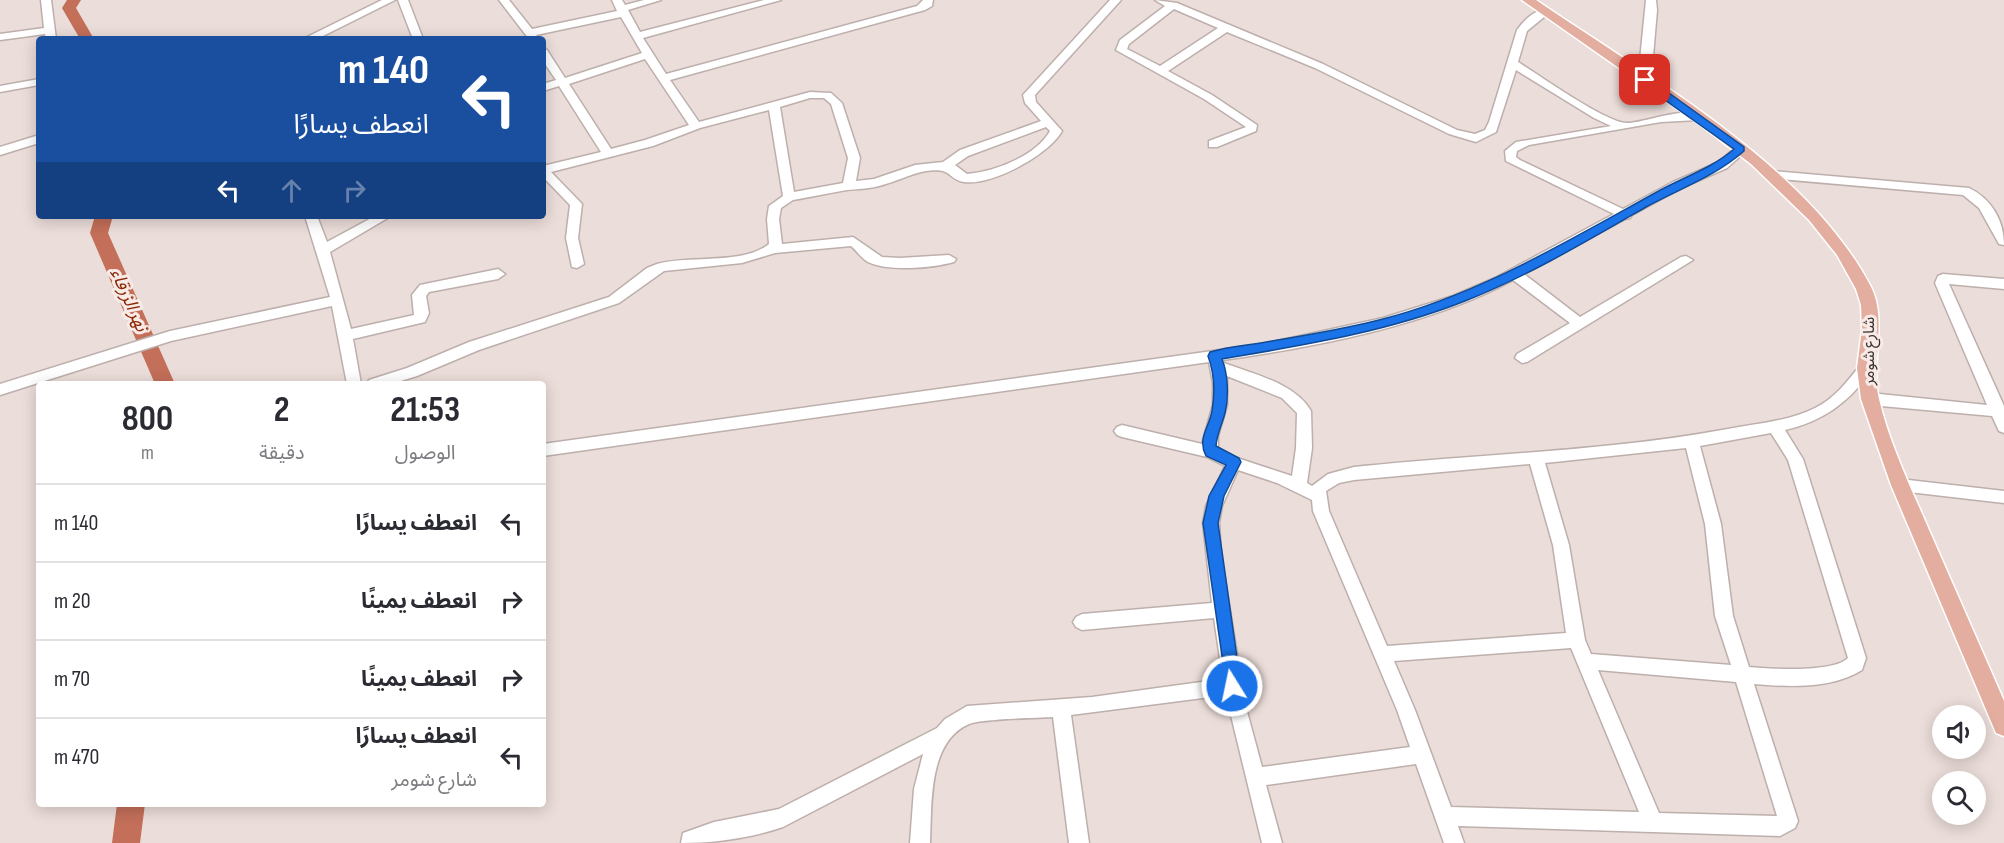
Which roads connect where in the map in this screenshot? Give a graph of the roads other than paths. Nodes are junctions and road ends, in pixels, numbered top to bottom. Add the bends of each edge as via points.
1 (46, 0) edge
2 (390, 0) edge
3 (403, 0) edge
4 (504, 0) edge
5 (656, 0) edge
6 (776, 0) edge
7 (928, 0) edge
8 (1116, 0) edge
9 (1160, 0) edge
10 (1528, 0) edge
11 (1651, 0) edge
12 (1172, 3) edge
13 (620, 7) edge
14 (1545, 11) junction
15 (1227, 27) junction
16 (50, 34) edge
17 (314, 36) edge
18 (417, 36) edge
19 (532, 36) edge
20 (637, 36) junction
21 (0, 37) edge
22 (648, 55) junction
23 (546, 57) edge
24 (1513, 63) junction
25 (1160, 71) junction
26 (1644, 73) junction
27 (664, 78) junction
28 (562, 82) junction
29 (36, 83) edge
30 (546, 87) edge
31 (0, 89) edge
32 (774, 105) junction
33 (1698, 117) junction
34 (1050, 122) junction
35 (696, 126) junction
36 (1625, 127) junction
37 (36, 140) edge
38 (1213, 144) dead end
39 (1741, 149) junction
40 (0, 151) edge
41 (608, 154) junction
42 (1756, 161) junction
43 (1723, 165) junction
44 (946, 166) junction
45 (546, 169) edge
46 (546, 173) edge
47 (1772, 176) junction
48 (849, 186) junction
49 (789, 197) junction
50 (1987, 209) junction
51 (2004, 212) edge
52 (1626, 214) junction
53 (312, 219) edge
54 (380, 219) edge
55 (2004, 241) edge
56 (325, 249) junction
57 (775, 249) junction
58 (949, 259) dead end
59 (1686, 260) dead end
60 (577, 264) dead end
61 (498, 274) dead end
62 (1515, 274) junction
63 (2004, 284) edge
64 (338, 304) junction
65 (1579, 323) junction
66 (346, 335) junction
67 (125, 354) junction
68 (1522, 358) dead end
69 (1217, 361) junction
70 (1866, 368) junction
71 (52, 381) edge
72 (354, 381) edge
73 (384, 381) edge
74 (36, 387) edge
75 (0, 390) edge
76 (0, 399) edge
77 (1870, 399) junction
78 (2001, 412) edge
79 (1775, 426) junction
80 (2004, 428) edge
81 (1122, 431) dead end
82 (1692, 443) junction
83 (546, 450) edge
84 (1211, 452) junction
85 (1536, 457) junction
86 (1234, 462) junction
87 (1900, 485) junction
88 (1299, 486) junction
89 (1319, 496) junction
90 (2004, 496) edge
91 (1221, 610) junction
92 (1082, 622) dead end
93 (1576, 640) junction
94 (1381, 654) junction
95 (1583, 661) junction
96 (1741, 672) junction
97 (1232, 686) junction
98 (1061, 709) junction
99 (2004, 726) edge
100 (939, 736) junction
101 (1422, 754) junction
102 (1255, 777) junction
103 (1444, 816) junction
104 (1653, 821) junction
105 (690, 840) dead end
106 (920, 843) edge
107 (1079, 843) edge
108 (1272, 843) edge
109 (1454, 843) edge

1 - 16 street
2 - 17 street
3 - 18 street
4 - 19 street
5 - 13 street
6 - 20 street
7 - 27 street via 921,8
8 - 34 street via 1029,95 1033,107
9 - 12 street
10 - 14 main road, شارع شومر
11 - 26 street via 1652,26
12 - 15 street
12 - 25 street via 1120,46 1127,55
13 - 19 street
13 - 20 street
14 - 24 street via 1522,30
14 - 26 main road, شارع شومر via 1623,65
15 - 24 street via 1319,66 1465,137 1483,137 1490,132
15 - 25 street
16 - 21 street
20 - 22 street
22 - 27 street
22 - 28 street
23 - 28 street
24 - 36 street via 1598,116
25 - 38 street via 1251,125 1252,129 1245,133
26 - 33 main road, شارع شومر
27 - 35 street
28 - 30 street
28 - 41 street
29 - 31 street
32 - 35 street
32 - 48 street via 815,94 834,99 854,158
32 - 49 street
33 - 36 street via 1661,119
33 - 39 main road, شارع شومر
34 - 44 street via 964,153
34 - 44 street via 1056,131 1052,140 1012,166 969,179
35 - 41 street
36 - 52 street via 1527,142 1513,147 1509,153 1516,163
37 - 40 street
39 - 42 main road, شارع شومر
39 - 43 street
41 - 45 street
42 - 43 street
42 - 47 main road, شارع شومر
43 - 52 street
44 - 48 street via 915,169 876,183
46 - 60 street via 576,204 572,238
47 - 50 street via 1965,191
47 - 70 main road, شارع شومر via 1827,233 1864,289 1870,329
48 - 49 street
49 - 57 street via 773,210
50 - 51 street
50 - 55 street
52 - 62 street
53 - 56 street
54 - 56 street
56 - 64 street
57 - 58 street via 853,241 882,262
57 - 73 street via 746,258 662,267 605,304 474,346
59 - 65 street
61 - 66 street via 425,288 419,295 420,319
62 - 65 street
62 - 69 street via 1458,299 1384,323
63 - 78 street via 1948,279 1942,283
64 - 66 street
64 - 67 street
65 - 68 street
66 - 72 street
67 - 71 street
67 - 75 street
69 - 83 street
69 - 84 street via 1219,413 1210,433
69 - 88 street via 1287,394 1304,411
70 - 77 main road, شارع شومر
70 - 79 street via 1844,396 1822,411
74 - 76 street
77 - 78 street
77 - 87 main road, شارع شومر
78 - 80 street
79 - 82 street
79 - 96 street via 1795,459 1857,658 1852,669 1843,672 1785,678
81 - 84 street
82 - 85 street via 1606,454
82 - 96 street via 1713,524 1724,616
84 - 86 street
85 - 89 street via 1342,476 1324,482 1318,489
85 - 93 street via 1561,545
86 - 88 street
86 - 91 street via 1217,496 1211,523
87 - 90 street
87 - 99 main road, شارع شومر
88 - 89 street
89 - 94 street via 1321,511
91 - 92 street
91 - 97 street
93 - 94 street
93 - 95 street
94 - 101 street
95 - 96 street
95 - 104 street
96 - 104 street via 1788,821 1780,826
97 - 98 street
97 - 102 street
98 - 100 street via 967,715
98 - 107 street
100 - 105 street via 783,818 724,828
100 - 106 street via 927,772
101 - 102 street
101 - 103 street
102 - 108 street
103 - 104 street
103 - 109 street

